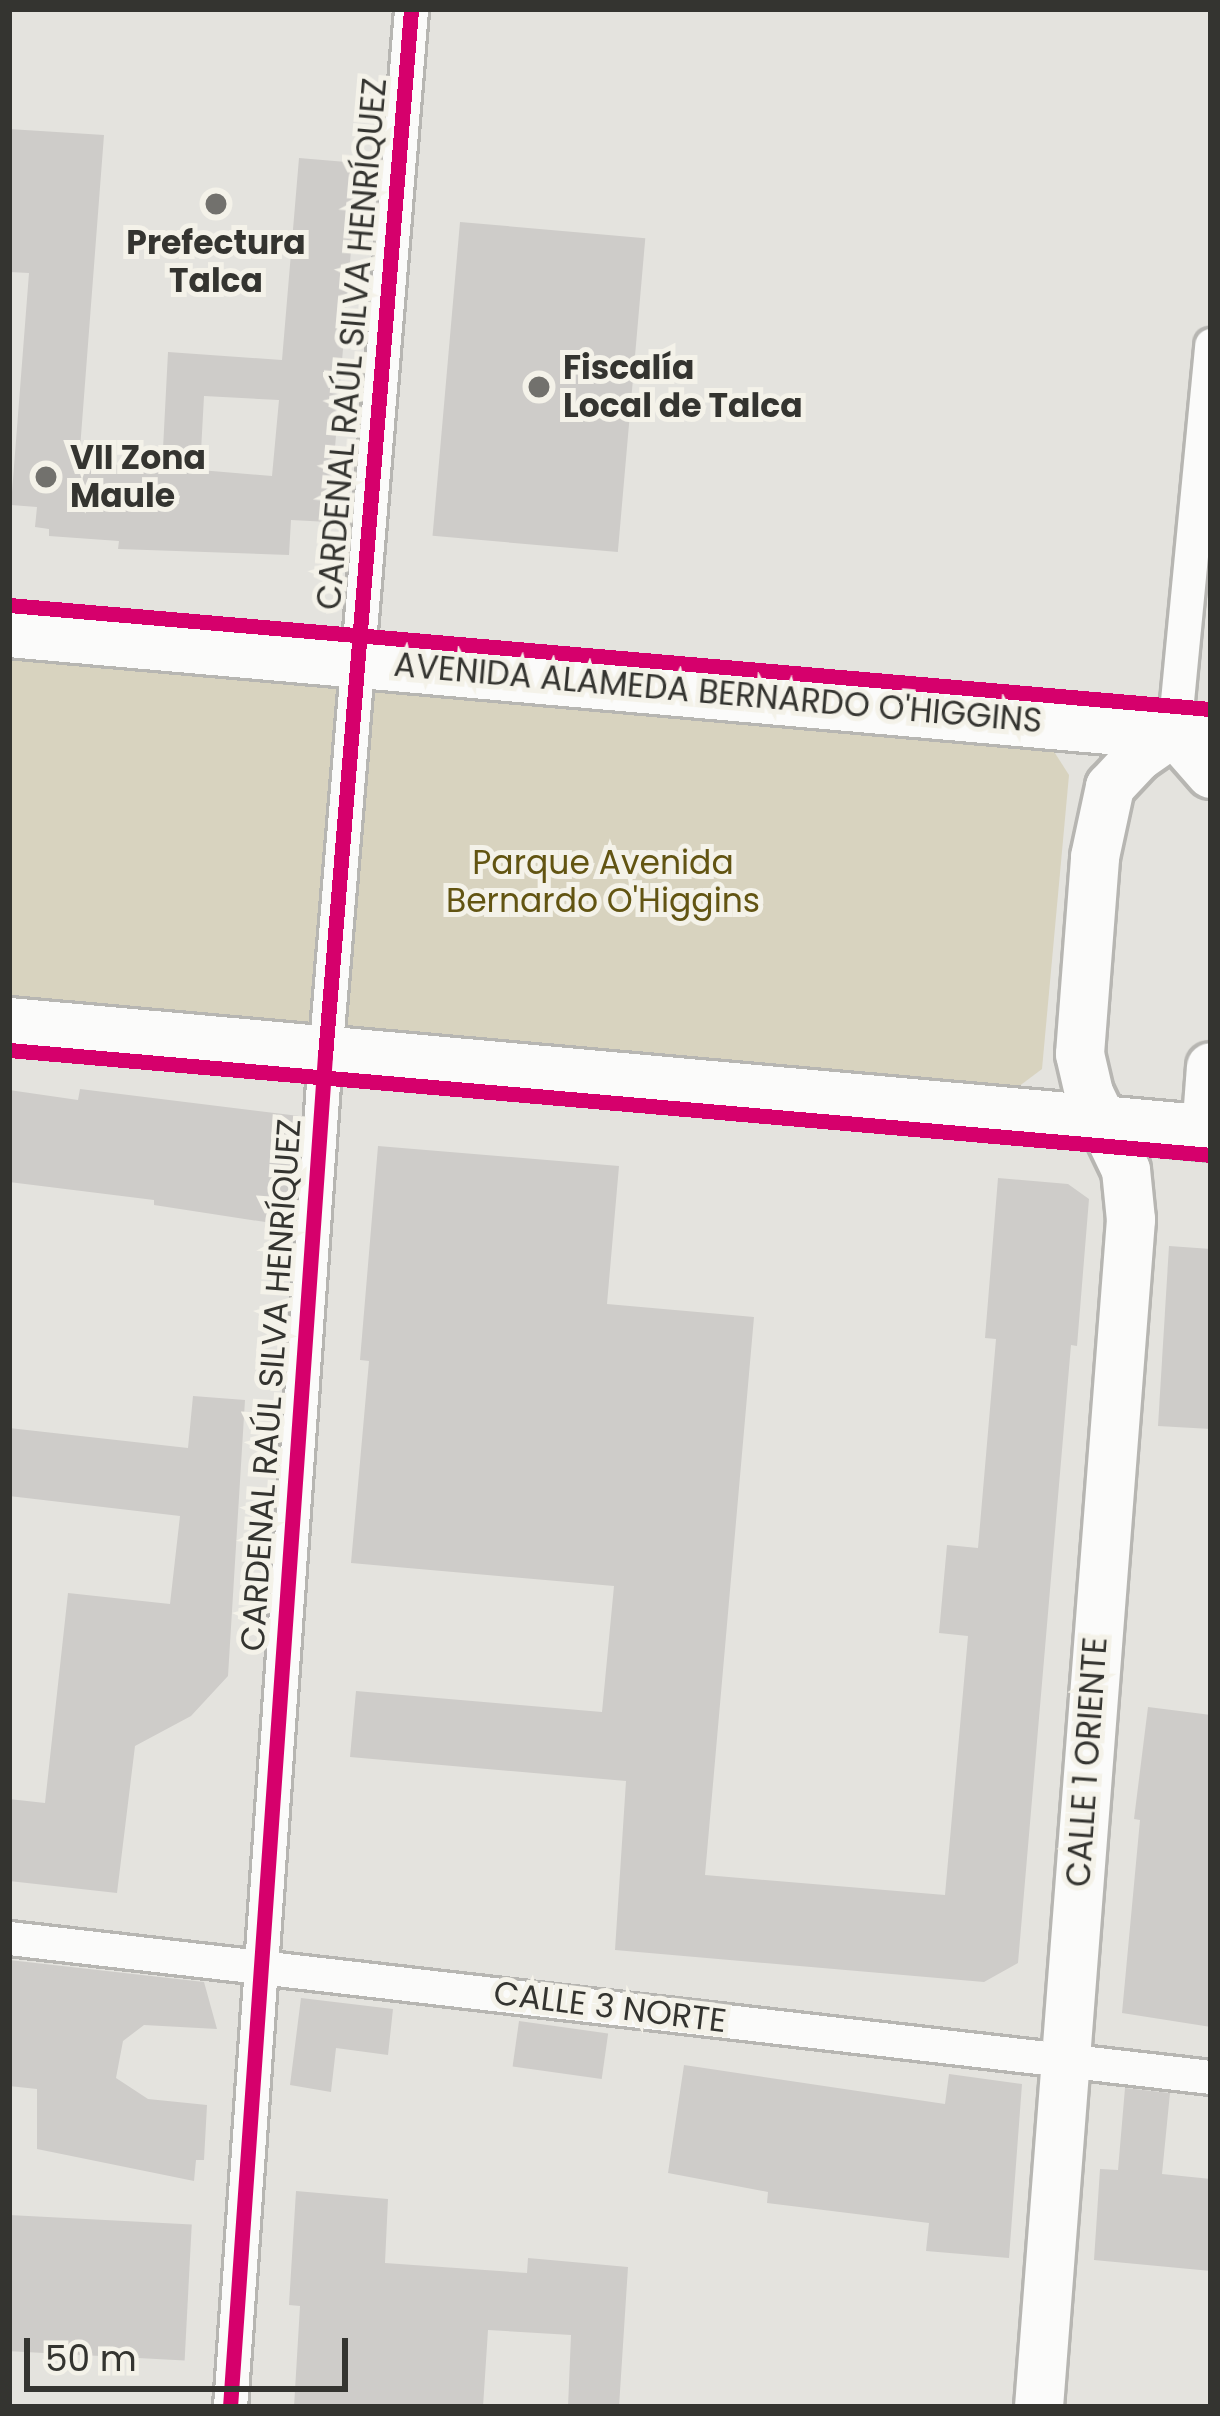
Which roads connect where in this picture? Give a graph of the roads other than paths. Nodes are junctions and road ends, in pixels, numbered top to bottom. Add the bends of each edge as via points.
1 (411, 9) edge
2 (1211, 345) edge
3 (9, 630) edge
4 (356, 662) junction
5 (1192, 734) edge
6 (1211, 773) edge
7 (9, 1025) edge
8 (326, 1056) junction
9 (1211, 1067) edge
10 (1104, 1124) junction
11 (1209, 1133) edge
12 (9, 1938) edge
13 (258, 1966) junction
14 (1065, 2060) junction
15 (1211, 2077) edge
16 (230, 2407) edge
17 (1039, 2407) edge

1 - 4 street, CARDENAL RAÚL SILVA HENRÍQUEZ
2 - 5 street
3 - 4 main road, AVENIDA ALAMEDA BERNARDO O'HIGGINS
4 - 5 main road, AVENIDA ALAMEDA BERNARDO O'HIGGINS
4 - 8 street, CARDENAL RAÚL SILVA HENRÍQUEZ
5 - 6 main road
5 - 10 main road, CALLE 1 ORIENTE via 1123,769 1100,823 1079,1054
7 - 8 main road
8 - 10 main road
8 - 13 street, CARDENAL RAÚL SILVA HENRÍQUEZ
9 - 11 main road
10 - 11 main road
10 - 14 main road, CALLE 1 ORIENTE via 1126,1170 1131,1220
12 - 13 street, CALLE 3 NORTE
13 - 14 street, CALLE 3 NORTE
13 - 16 street, CARDENAL RAÚL SILVA HENRÍQUEZ
14 - 15 street, CALLE 3 NORTE
14 - 17 main road, CALLE 1 ORIENTE

